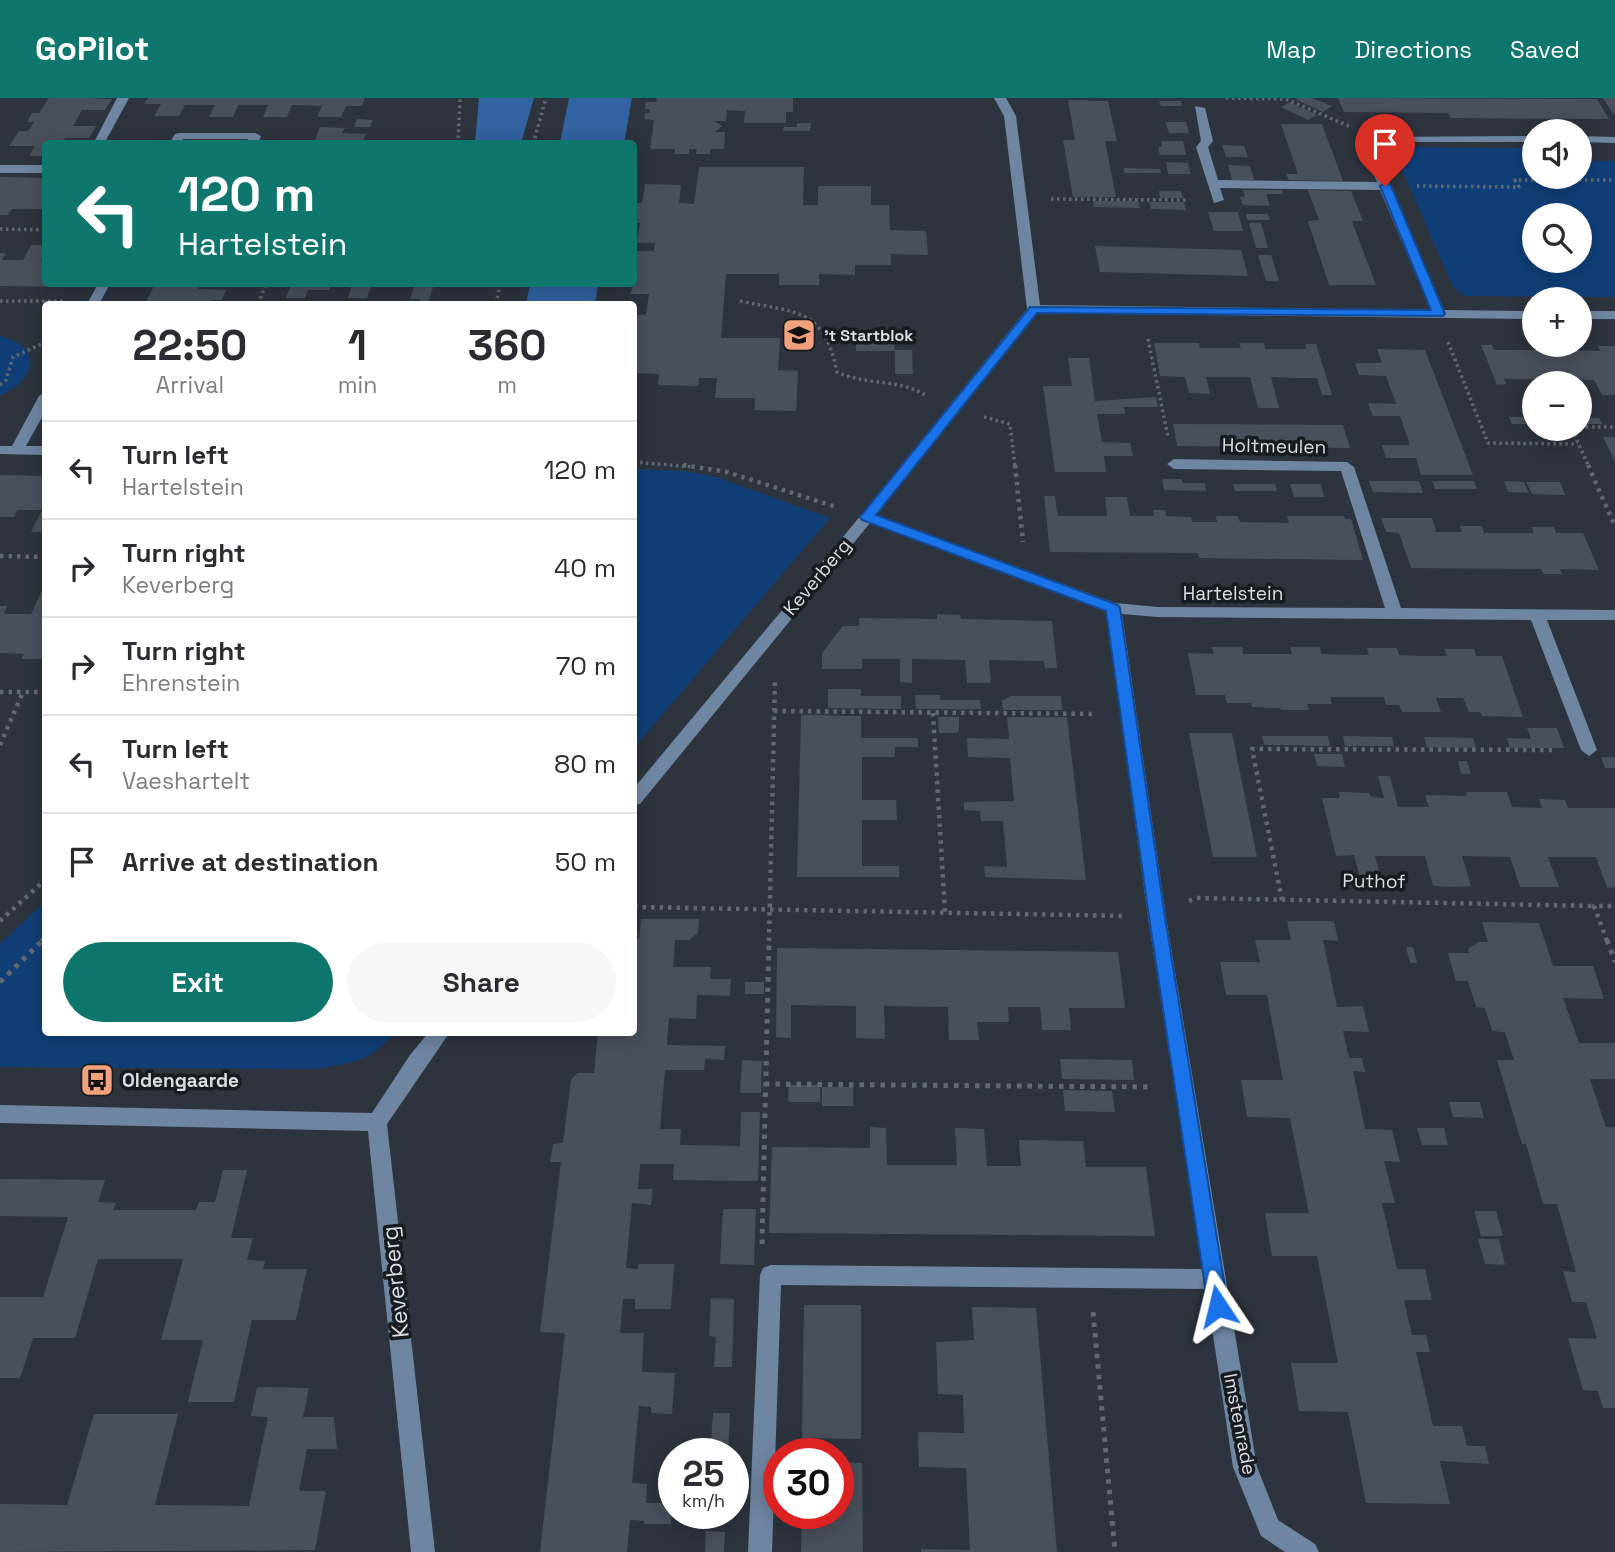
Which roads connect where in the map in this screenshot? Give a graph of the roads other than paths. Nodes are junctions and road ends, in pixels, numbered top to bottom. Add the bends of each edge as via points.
1 (123, 98) edge
2 (1000, 98) edge
3 (1016, 98) edge
4 (1199, 108) dead end
5 (1010, 116) junction
6 (1522, 139) edge
7 (1592, 139) edge
8 (100, 140) edge
9 (177, 140) edge
10 (254, 140) edge
11 (1615, 140) edge
12 (0, 169) edge
13 (42, 169) edge
14 (1213, 184) junction
15 (1385, 186) junction
16 (1218, 200) road end
17 (1034, 309) junction
18 (1439, 314) junction
19 (1522, 315) edge
20 (1592, 315) edge
21 (1615, 315) edge
22 (42, 403) edge
23 (0, 450) edge
24 (17, 450) junction
25 (42, 451) edge
26 (1174, 464) road end
27 (867, 517) junction
28 (1113, 608) junction
29 (1394, 612) junction
30 (1537, 614) junction
31 (1615, 615) edge
32 (1589, 750) road end
33 (637, 795) edge
34 (438, 1036) edge
35 (0, 1114) edge
36 (377, 1122) junction
37 (1213, 1279) junction
38 (424, 1552) edge
39 (760, 1552) edge
40 (1307, 1552) edge

1 - 8 street
2 - 5 street
3 - 5 street
4 - 14 street via 1207,141 1202,147
5 - 17 street
6 - 15 street via 1379,139 1370,152
7 - 11 street
9 - 10 street via 179,135 255,136
12 - 13 street
14 - 15 street
14 - 16 street
15 - 18 street
17 - 18 street
17 - 27 street, Keverberg
18 - 19 street
20 - 21 street
22 - 24 street
23 - 24 street
24 - 25 street
26 - 29 street, Holtmeulen via 1347,467
27 - 28 street, Hartelstein
27 - 33 street, Keverberg
28 - 29 street, Hartelstein
28 - 37 street, Imstenrade
29 - 30 street, Hartelstein
30 - 31 street, Hartelstein
30 - 32 street
34 - 36 street
35 - 36 street
36 - 38 street, Keverberg
37 - 39 street via 771,1275
37 - 40 street, Imstenrade via 1245,1466 1269,1528

